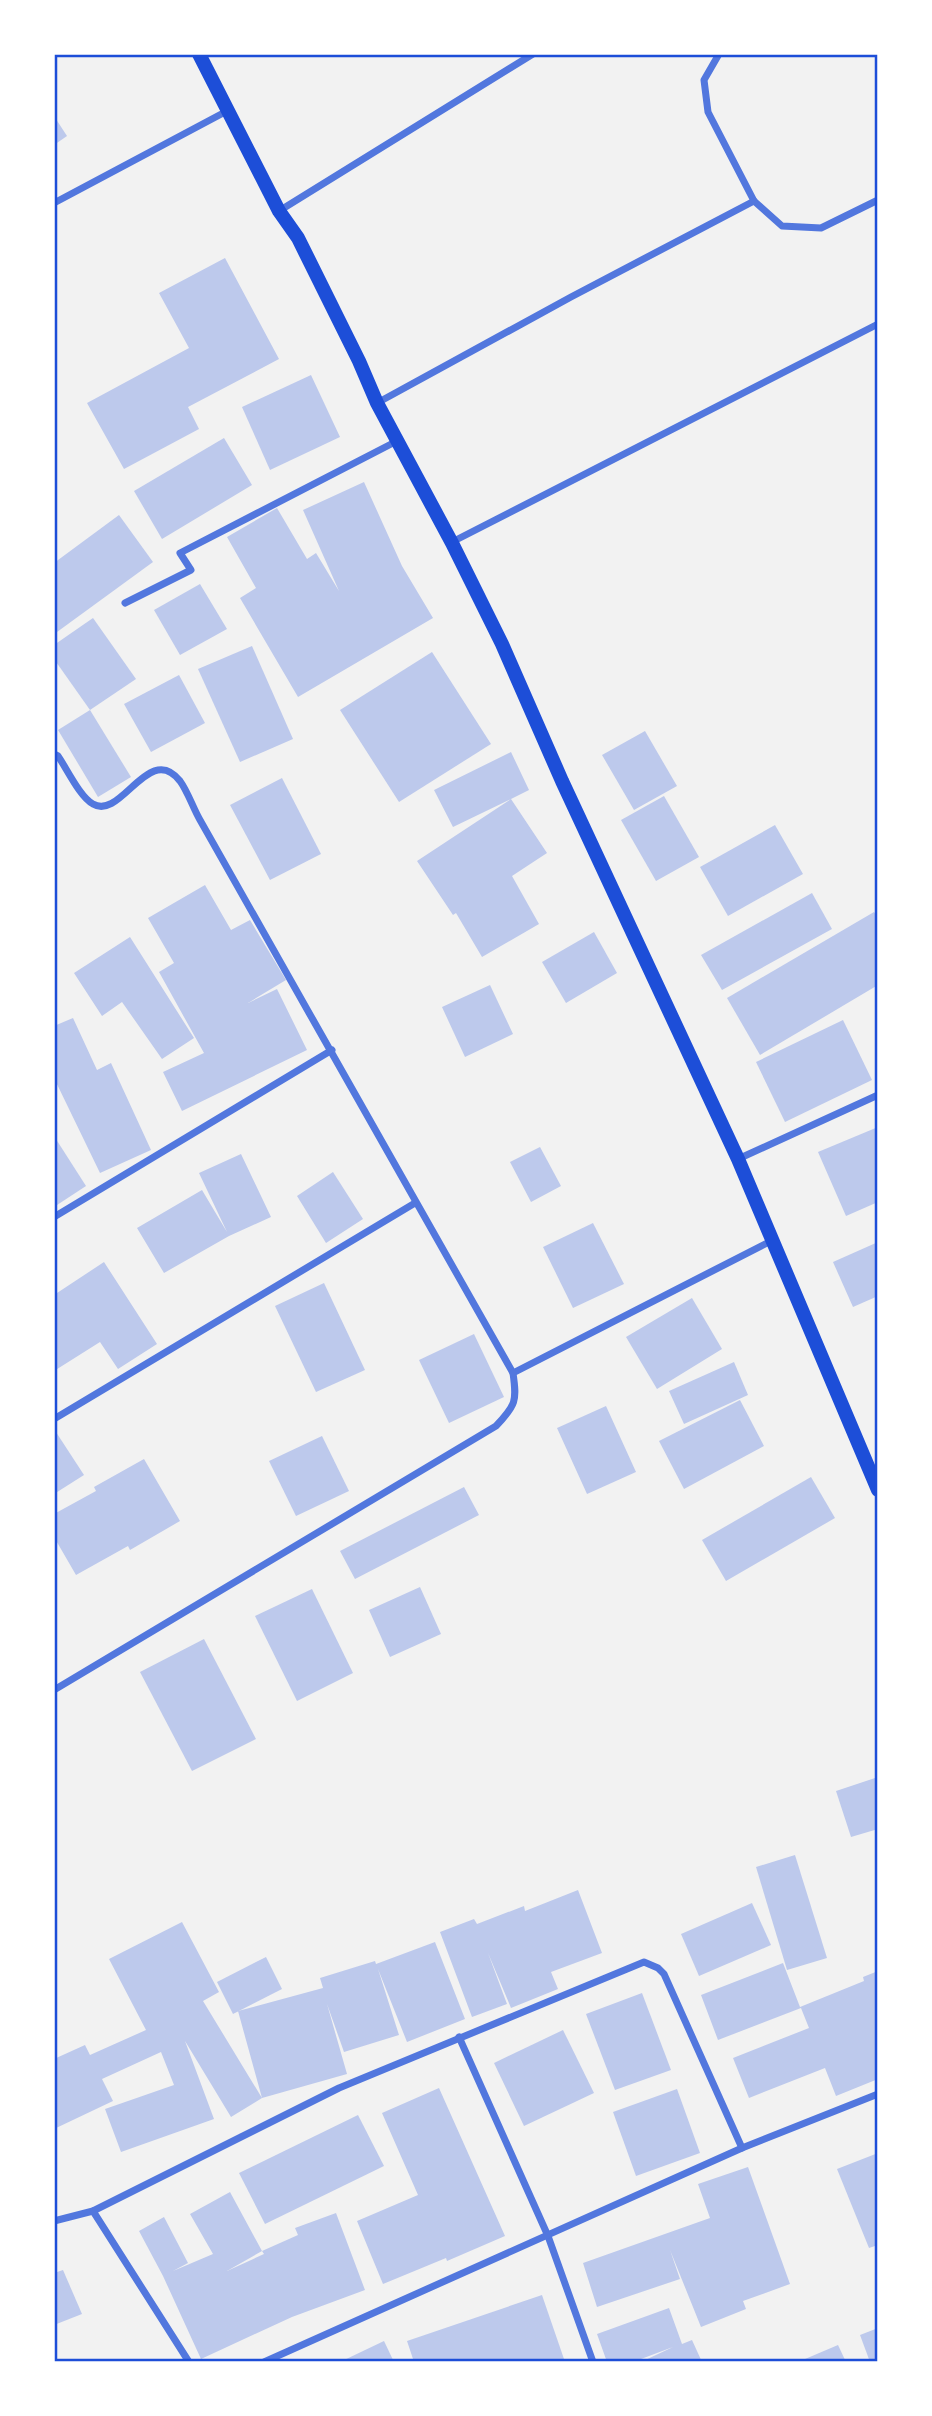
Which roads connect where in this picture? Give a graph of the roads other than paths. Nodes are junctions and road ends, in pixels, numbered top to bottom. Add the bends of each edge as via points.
1 (199, 54) edge
2 (533, 54) edge
3 (719, 54) edge
4 (228, 111) junction
5 (878, 200) edge
6 (754, 201) junction
7 (54, 203) edge
8 (279, 211) junction
9 (878, 324) edge
10 (377, 403) junction
11 (398, 441) junction
12 (452, 543) junction
13 (125, 603) dead end
14 (54, 754) edge
15 (332, 1050) junction
16 (878, 1095) edge
17 (738, 1159) junction
18 (415, 1203) junction
19 (54, 1217) edge
20 (771, 1241) junction
21 (513, 1373) junction
22 (54, 1419) edge
23 (878, 1490) edge
24 (54, 1690) edge
25 (459, 2037) junction
26 (878, 2094) edge
27 (742, 2148) junction
28 (93, 2211) junction
29 (54, 2221) edge
30 (548, 2236) junction
31 (189, 2362) edge
32 (264, 2362) edge
33 (593, 2362) edge

1 - 4 main road
2 - 8 street
3 - 6 street via 704,80 708,112
4 - 7 street
4 - 8 main road
5 - 6 street via 821,229 782,226
6 - 10 street
8 - 10 main road via 298,238
9 - 12 street
10 - 11 main road
11 - 12 main road
11 - 13 street via 180,553 191,570
12 - 17 main road
14 - 15 street via 95,806 116,802 146,774 157,770 180,780
15 - 18 street
15 - 19 street
16 - 17 street
17 - 20 main road
18 - 21 street
18 - 22 street
20 - 21 street
20 - 23 main road
21 - 24 street via 516,1398 512,1410 496,1426
25 - 27 street via 644,1962 663,1974
25 - 28 street via 339,2088
25 - 30 street
26 - 27 street
27 - 30 street
28 - 29 street
28 - 31 street
30 - 32 street
30 - 33 street

